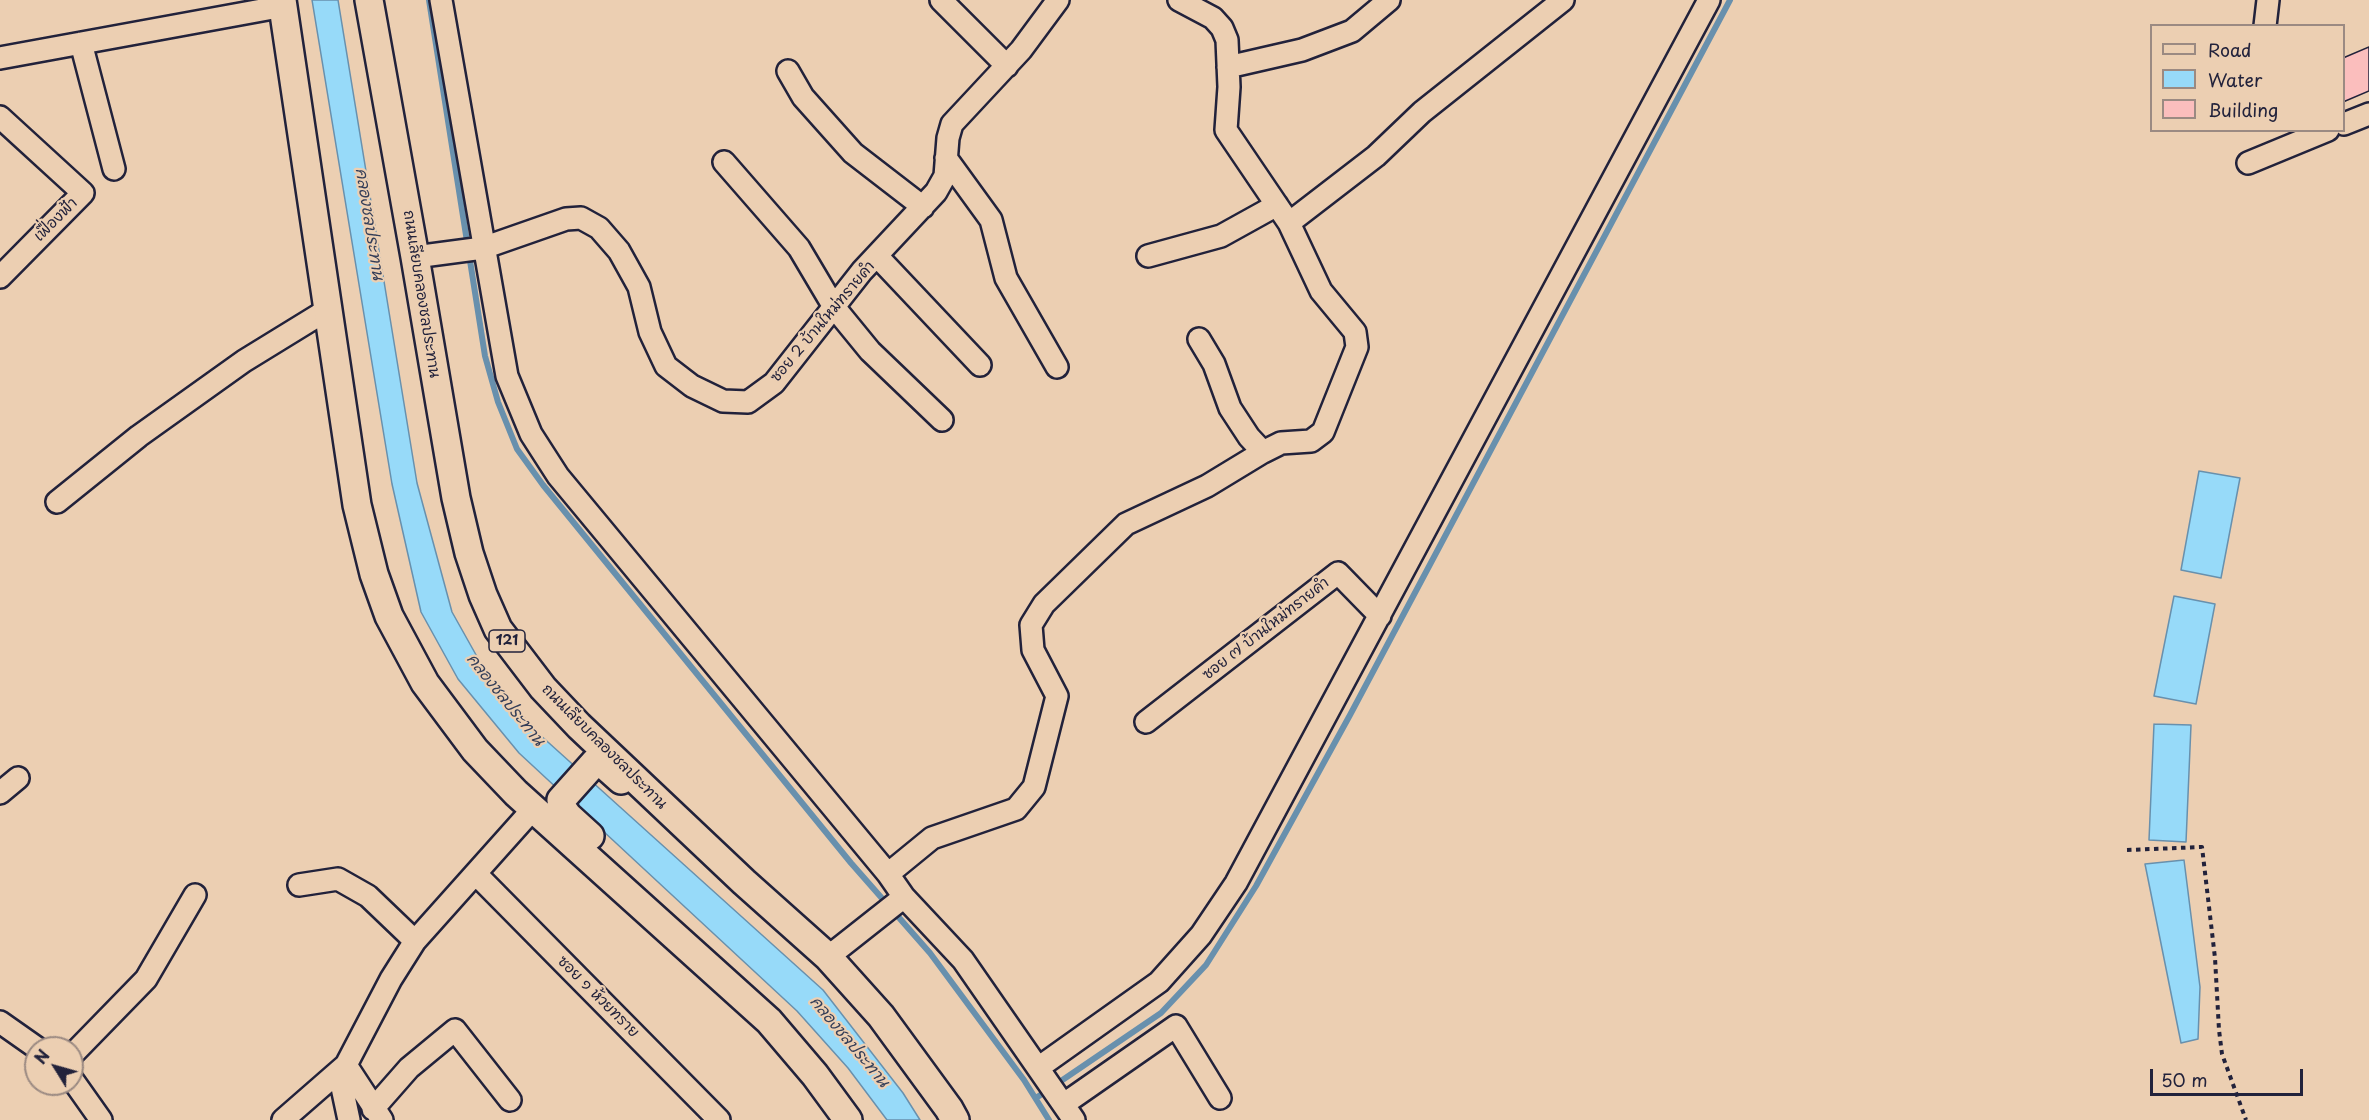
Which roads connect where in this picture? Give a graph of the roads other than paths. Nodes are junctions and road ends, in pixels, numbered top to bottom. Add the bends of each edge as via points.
1 (369, 0) edge
2 (441, 0) edge
3 (941, 0) edge
4 (1058, 0) edge
5 (1179, 0) edge
6 (1389, 0) edge
7 (1563, 0) edge
8 (1709, 0) edge
9 (2268, 0) edge
10 (283, 3) edge
11 (2265, 24) edge
12 (81, 43) junction
13 (0, 58) edge
14 (1007, 66) junction
15 (1228, 67) junction
16 (788, 71) dead end
17 (2369, 114) edge
18 (0, 117) edge
19 (2345, 123) edge
20 (2323, 132) edge
21 (946, 158) junction
22 (724, 162) dead end
23 (2248, 163) dead end
24 (114, 169) dead end
25 (1277, 205) junction
26 (923, 207) junction
27 (1289, 223) junction
28 (479, 249) junction
29 (877, 256) junction
30 (1148, 256) dead end
31 (416, 257) junction
32 (0, 277) edge
33 (834, 307) junction
34 (327, 310) junction
35 (1199, 339) dead end
36 (980, 365) dead end
37 (1057, 367) dead end
38 (942, 420) dead end
39 (1263, 452) junction
40 (57, 502) dead end
41 (1380, 616) junction
42 (498, 629) junction
43 (1146, 722) dead end
44 (586, 758) junction
45 (18, 777) dead end
46 (0, 793) edge
47 (547, 800) junction
48 (476, 874) junction
49 (888, 874) junction
50 (744, 882) junction
51 (299, 885) dead end
52 (195, 895) dead end
53 (900, 900) junction
54 (415, 941) junction
55 (828, 957) junction
56 (0, 1022) edge
57 (24, 1039) edge
58 (84, 1043) edge
59 (1038, 1068) junction
60 (343, 1069) junction
61 (84, 1096) edge
62 (1220, 1098) dead end
63 (510, 1101) dead end
64 (1064, 1106) edge
65 (378, 1114) edge
66 (101, 1120) edge
67 (283, 1120) edge
68 (349, 1120) edge
69 (719, 1120) edge
70 (848, 1120) edge
71 (955, 1120) edge

1 - 31 main road, ถนนเลียบคลองชลประทาน / 121
2 - 28 street
3 - 14 street
4 - 14 street, ซอย 2 บ้านใหม่ทรายคำ
5 - 15 street via 1213,18 1222,28 1227,40
6 - 15 street via 1352,31 1302,50
7 - 27 street
8 - 41 street
9 - 11 street
10 - 12 street
10 - 34 main road
12 - 13 street
12 - 24 street
14 - 21 street, ซอย 2 บ้านใหม่ทรายคำ via 952,124
15 - 25 street via 1226,130
16 - 26 street via 803,97 853,153
17 - 19 street
18 - 32 street, เฟื่องฟ้า via 83,193
20 - 23 street
21 - 26 street, ซอย 2 บ้านใหม่ทรายคำ via 945,176
21 - 37 street via 992,220 1006,278
22 - 33 street via 799,248
25 - 27 street
25 - 30 street via 1221,236
26 - 29 street, ซอย 2 บ้านใหม่ทรายคำ
27 - 39 street via 1321,291 1355,332 1358,347 1323,432 1311,441 1281,443
28 - 31 street, ซอย 2 บ้านใหม่ทรายคำ
28 - 33 street, ซอย 2 บ้านใหม่ทรายคำ via 566,219 581,218 599,228 619,251 639,287 650,333 666,366 692,386 723,401 748,402 774,383
28 - 49 street via 507,376 531,434 558,476
29 - 33 street, ซอย 2 บ้านใหม่ทรายคำ
29 - 36 street
31 - 42 main road, ถนนเลียบคลองชลประทาน / 121 via 456,498 469,553
33 - 38 street via 870,351
34 - 40 street via 244,361 139,436
34 - 47 main road via 357,505 388,616 425,683 475,750
35 - 39 street via 1214,364 1230,408
39 - 49 street via 1207,486 1126,524 1044,604 1031,625 1033,650 1057,696 1034,787 1016,809 932,838
41 - 43 street, ซอย ๗ บ้านใหม่ทรายคำ via 1338,573
41 - 59 street via 1236,883 1201,935 1159,982
42 - 44 main road via 509,668 578,744
42 - 50 main road, ถนนเลียบคลองชลประทาน / 121 via 543,688 579,726
44 - 47 main road
44 - 50 main road via 603,764
45 - 46 street
47 - 48 street
47 - 70 main road via 679,940 769,1021
48 - 54 street
48 - 69 street, ซอย ๑ ห้วยทราย
49 - 53 street
50 - 55 main road, ถนนเลียบคลองชลประทาน / 121
51 - 54 street via 338,879 368,896
52 - 58 street via 146,979
53 - 55 street
53 - 59 street via 963,960
54 - 60 street
55 - 71 main road, ถนนเลียบคลองชลประทาน / 121 via 881,1016
56 - 57 street
59 - 64 street
60 - 65 street
60 - 67 street
60 - 68 street
61 - 66 street
62 - 64 street via 1176,1026
63 - 65 street via 455,1030 409,1068

